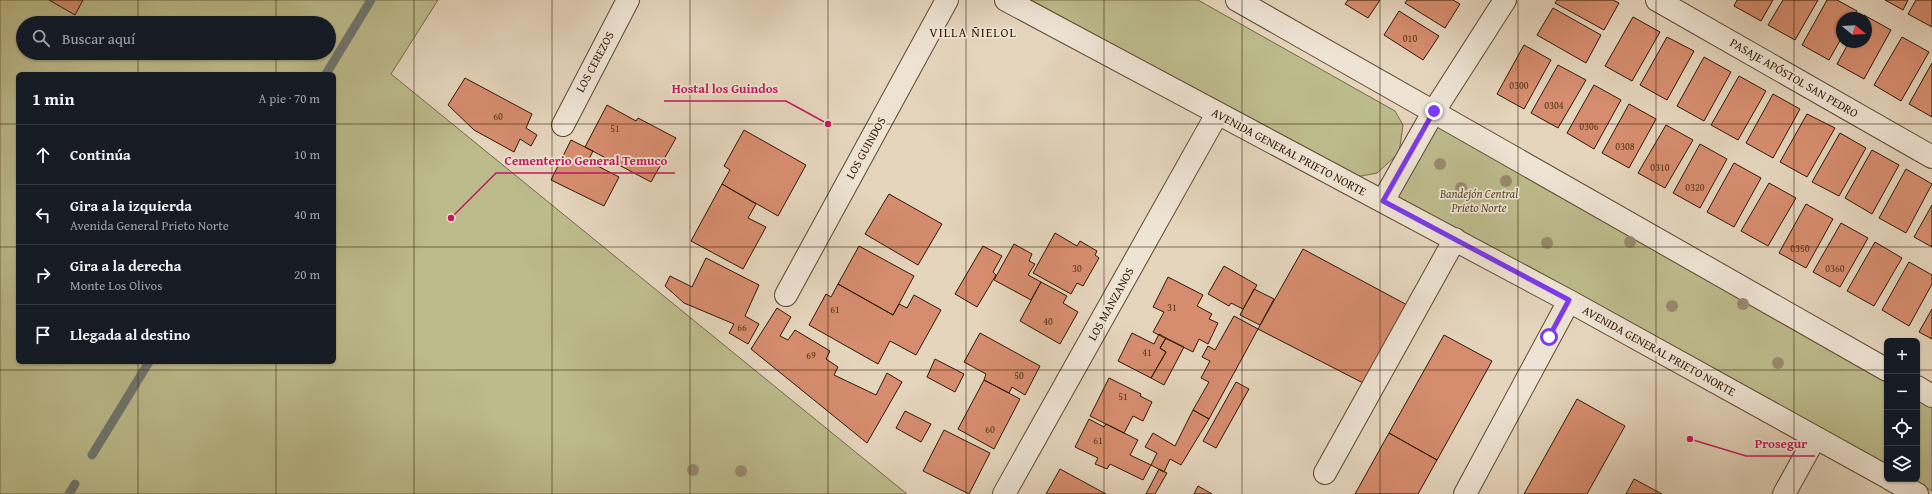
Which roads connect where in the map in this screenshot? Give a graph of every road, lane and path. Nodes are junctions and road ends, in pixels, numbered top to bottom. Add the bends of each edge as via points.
1 (628, 0) edge
2 (947, 0) edge
3 (1006, 0) edge
4 (1237, 0) edge
5 (1505, 0) edge
6 (1657, 0) edge
7 (1434, 111) junction
8 (1217, 114) junction
9 (563, 125) dead end
10 (1932, 157) edge
11 (1383, 201) junction
12 (1455, 239) junction
13 (786, 295) dead end
14 (1569, 300) junction
15 (1884, 368) edge
16 (1920, 389) edge
17 (1932, 396) edge
18 (1816, 438) junction
19 (1326, 473) dead end
20 (1884, 475) edge
21 (1896, 482) edge
22 (1004, 494) edge
23 (1465, 494) edge
24 (1784, 494) edge
25 (1918, 494) edge

1 - 9 street, LOS CEREZOS
2 - 13 street, LOS GUINDOS
3 - 8 street, AVENIDA GENERAL PRIETO NORTE
4 - 7 street
5 - 7 street
6 - 10 street, PASAJE APÓSTOL SAN PEDRO
7 - 11 street
7 - 15 street
8 - 11 street, AVENIDA GENERAL PRIETO NORTE
8 - 22 street, LOS MANZANOS
11 - 12 street, AVENIDA GENERAL PRIETO NORTE
12 - 14 street, AVENIDA GENERAL PRIETO NORTE
12 - 19 street
14 - 18 street, AVENIDA GENERAL PRIETO NORTE
14 - 23 street
16 - 17 street
18 - 20 street, AVENIDA GENERAL PRIETO NORTE
18 - 24 street
21 - 25 street

